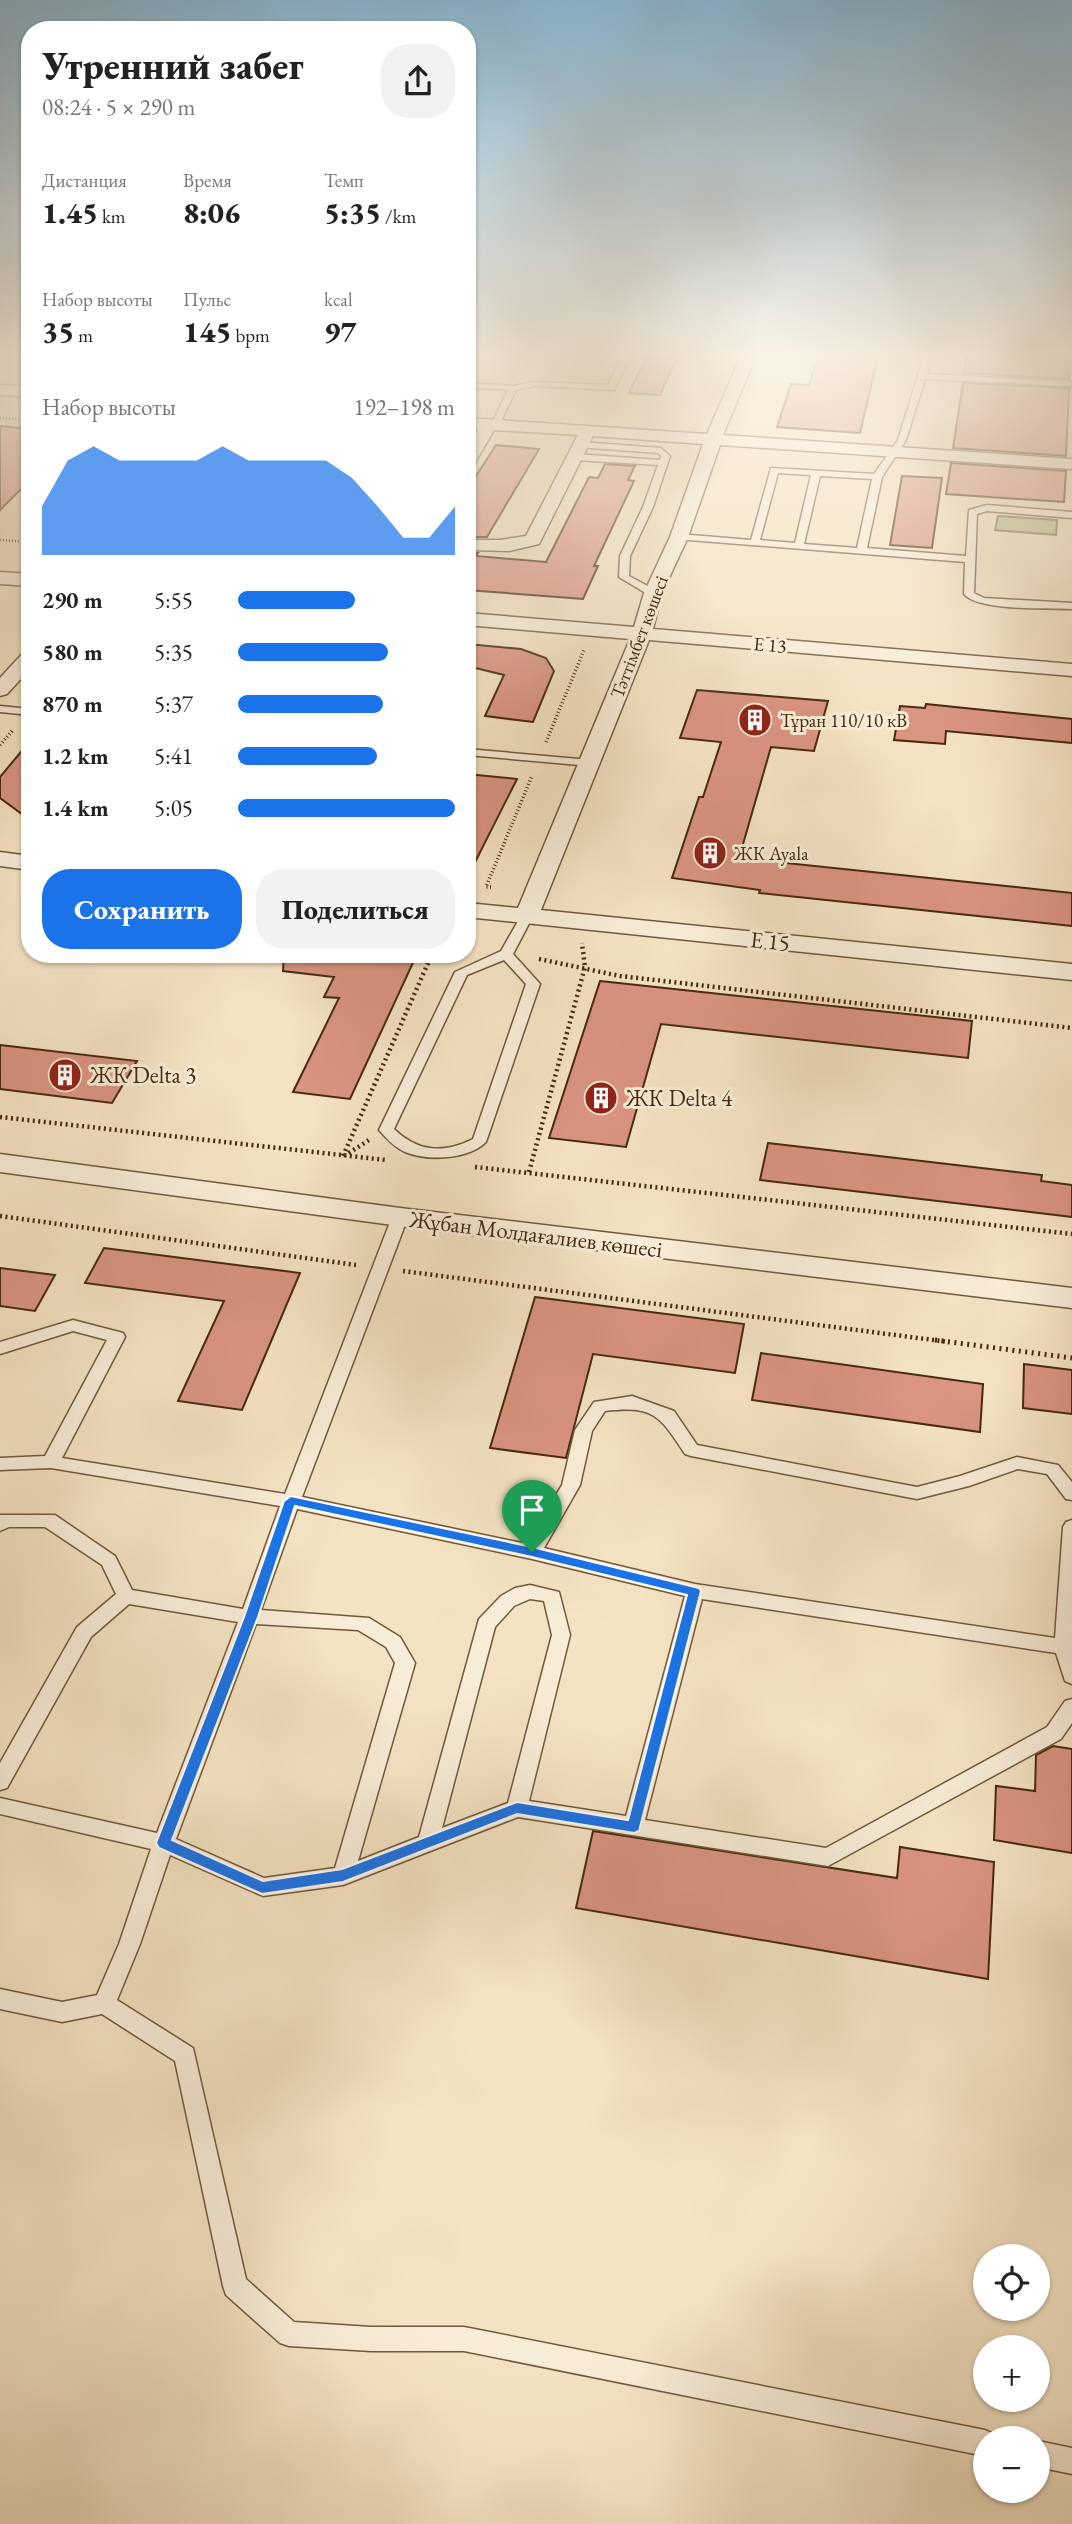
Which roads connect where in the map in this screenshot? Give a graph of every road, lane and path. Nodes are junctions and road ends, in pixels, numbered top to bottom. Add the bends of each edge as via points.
1 (567, 474) edge
2 (659, 474) edge
3 (701, 474) edge
4 (773, 474) edge
5 (816, 474) edge
6 (838, 474) edge
7 (879, 474) edge
8 (877, 477) junction
9 (1072, 515) edge
10 (679, 537) junction
11 (0, 540) edge
12 (21, 541) edge
13 (755, 543) junction
14 (476, 546) edge
15 (799, 547) junction
16 (861, 552) junction
17 (970, 559) junction
18 (0, 578) edge
19 (21, 579) edge
20 (653, 593) junction
21 (1072, 606) edge
22 (476, 620) edge
23 (642, 634) junction
24 (21, 667) edge
25 (1072, 670) edge
26 (0, 691) edge
27 (0, 709) edge
28 (21, 711) edge
29 (476, 753) edge
30 (590, 764) junction
31 (0, 859) edge
32 (21, 862) edge
33 (476, 911) edge
34 (527, 916) junction
35 (579, 921) junction
36 (506, 954) junction
37 (428, 963) edge
38 (585, 967) junction
39 (1072, 972) edge
40 (1072, 1028) edge
41 (0, 1117) edge
42 (386, 1130) junction
43 (343, 1156) junction
44 (396, 1161) dead end
45 (0, 1163) edge
46 (462, 1166) dead end
47 (528, 1172) junction
48 (0, 1216) edge
49 (400, 1217) junction
50 (1072, 1234) edge
51 (379, 1268) junction
52 (1072, 1298) edge
53 (0, 1348) edge
54 (1072, 1359) edge
55 (51, 1462) junction
56 (0, 1464) edge
57 (1072, 1494) edge
58 (291, 1501) junction
59 (0, 1524) edge
60 (1072, 1527) edge
61 (532, 1552) junction
62 (695, 1591) junction
63 (126, 1596) junction
64 (251, 1617) junction
65 (1064, 1647) junction
66 (1072, 1676) edge
67 (1072, 1707) edge
68 (0, 1782) edge
69 (0, 1807) edge
70 (517, 1808) junction
71 (634, 1827) junction
72 (164, 1843) junction
73 (428, 1844) junction
74 (343, 1876) junction
75 (0, 1999) edge
76 (104, 2004) junction
77 (973, 2441) edge
78 (1050, 2456) edge
79 (1072, 2460) edge

1 - 14 street via 533,540
2 - 20 lane via 625,556 624,577
3 - 10 street, Тәттімбет көшесі
4 - 13 lane
5 - 15 lane
6 - 8 lane
7 - 8 lane
8 - 16 lane
9 - 17 lane via 977,509 972,512
10 - 13 lane
10 - 20 street, Тәттімбет көшесі
11 - 12 path
13 - 15 lane
15 - 16 lane
16 - 17 lane
17 - 21 lane via 969,594 973,598
18 - 19 street
20 - 23 street, Тәттімбет көшесі
22 - 23 street, E 13
23 - 25 street, E 13
23 - 30 street, Тәттімбет көшесі
24 - 26 street
27 - 28 lane
29 - 30 lane
30 - 34 street, Тәттімбет көшесі
31 - 32 street
33 - 34 street, E 15
34 - 35 street, E 15
34 - 36 lane
35 - 38 path
35 - 39 street, E 15
36 - 38 path
36 - 42 lane via 462,972
36 - 42 lane via 533,984 479,1142 467,1149 426,1152 404,1146
37 - 43 path
38 - 40 path via 620,976
38 - 47 path
41 - 43 path
42 - 43 path
43 - 44 path
45 - 49 street, Жұбан Молдағалиев көшесі
46 - 47 path
47 - 50 path
48 - 51 path
49 - 51 lane
49 - 52 street, Жұбан Молдағалиев көшесі
51 - 54 path
51 - 58 lane
53 - 55 lane via 73,1325 117,1337
55 - 56 lane
55 - 58 lane
57 - 61 lane via 1052,1469 1017,1463 917,1493 691,1450 667,1415 632,1402 600,1406 584,1430 571,1485
58 - 61 lane
58 - 64 lane
59 - 63 lane via 5,1520 49,1520 109,1561
60 - 65 lane
61 - 62 lane
62 - 65 lane
62 - 71 lane
63 - 64 lane
63 - 68 lane via 84,1632
64 - 72 lane
64 - 74 lane via 362,1623 393,1642 405,1663
65 - 66 lane
67 - 71 lane via 1054,1733 828,1857
69 - 72 lane
70 - 71 lane
70 - 73 lane
70 - 73 lane via 561,1635 552,1597 535,1590 511,1596 486,1624
72 - 74 lane via 262,1887
72 - 76 lane via 118,1977
73 - 74 lane
75 - 76 lane via 62,2012
76 - 77 lane via 186,2055 235,2286 289,2334 464,2339
78 - 79 lane

